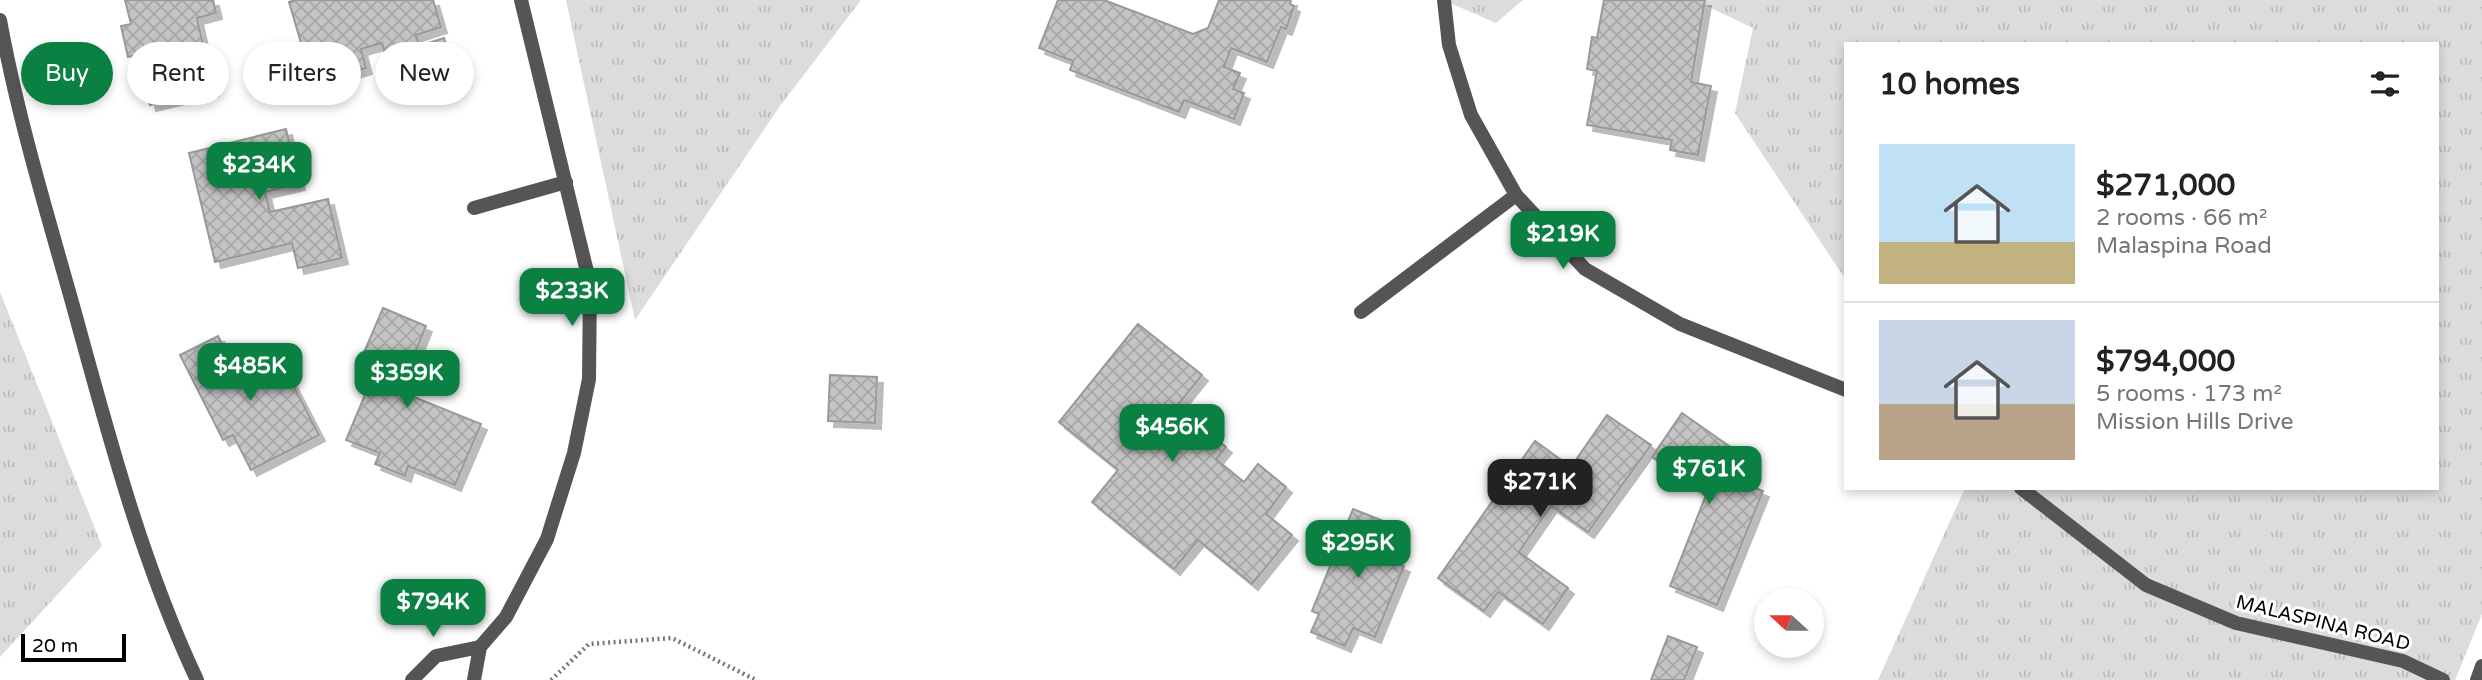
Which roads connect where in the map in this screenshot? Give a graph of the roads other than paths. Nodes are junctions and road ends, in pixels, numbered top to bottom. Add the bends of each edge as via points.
1 (521, 0) edge
2 (1444, 0) edge
3 (0, 20) edge
4 (566, 182) junction
5 (1516, 195) junction
6 (474, 208) dead end
7 (1361, 312) dead end
8 (1844, 389) edge
9 (2024, 490) edge
10 (480, 647) junction
11 (2482, 666) edge
12 (197, 680) edge
13 (412, 680) edge
14 (474, 680) edge
15 (2443, 680) edge
16 (2477, 680) edge

1 - 4 street
2 - 5 street via 1449,45 1471,115
3 - 12 street via 12,87 116,460 169,620
4 - 6 street
4 - 10 street via 590,284 589,379 574,453 547,539 506,617
5 - 7 street
5 - 8 street via 1585,269 1680,324
9 - 15 street, MALASPINA ROAD via 2146,585 2236,623 2403,661
10 - 13 street via 436,656
10 - 14 street
11 - 16 street

